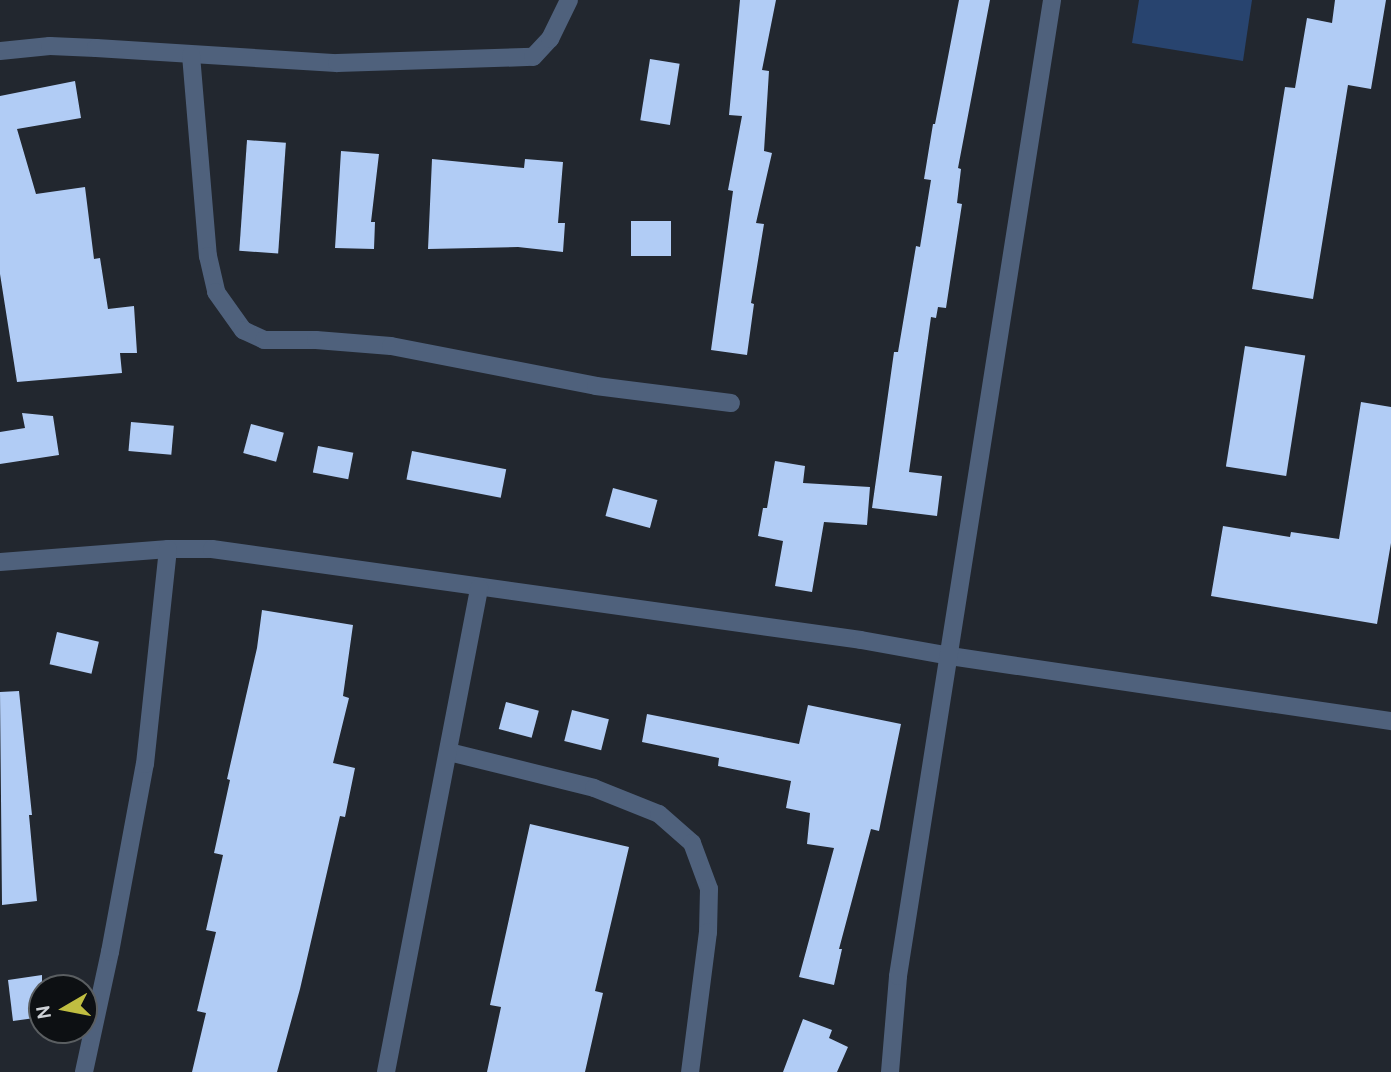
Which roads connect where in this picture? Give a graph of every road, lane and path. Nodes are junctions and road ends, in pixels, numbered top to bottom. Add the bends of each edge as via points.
1 (569, 0) edge
2 (1052, 0) edge
3 (0, 51) edge
4 (191, 55) junction
5 (731, 403) dead end
6 (168, 549) junction
7 (0, 562) edge
8 (479, 588) junction
9 (950, 656) junction
10 (1391, 721) edge
11 (449, 752) junction
12 (83, 1072) edge
13 (386, 1072) edge
14 (690, 1072) edge
15 (890, 1072) edge

1 - 4 street via 550,39 533,57 337,63 237,54
2 - 9 street
3 - 4 street via 50,46
4 - 5 street via 208,256 216,292 243,330 264,340 391,346 596,386
6 - 7 street
6 - 8 street via 212,549
6 - 12 street via 145,764
8 - 9 street
8 - 11 street
9 - 10 street
9 - 15 street via 898,976
11 - 13 street
11 - 14 street via 594,788 659,814 691,843 709,889

